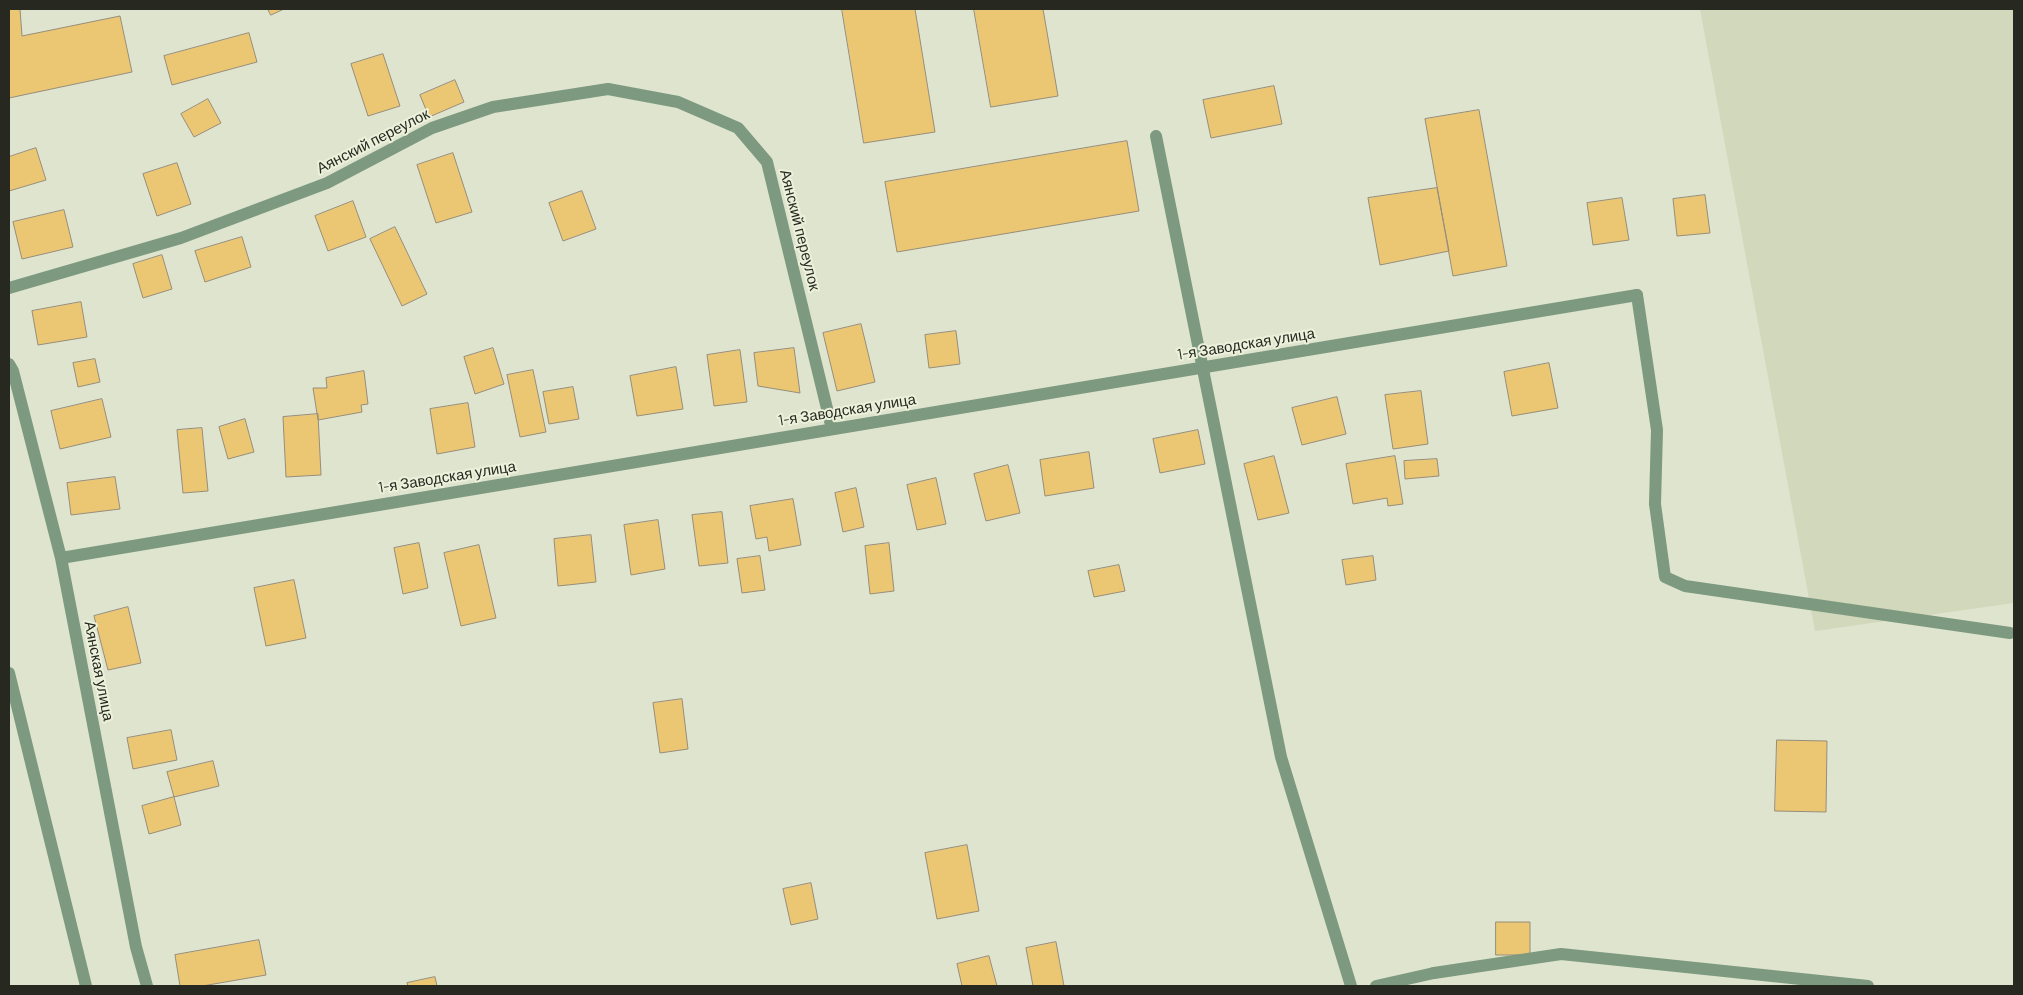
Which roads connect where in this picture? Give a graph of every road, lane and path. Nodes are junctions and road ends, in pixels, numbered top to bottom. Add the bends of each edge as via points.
1 (1156, 136) dead end
2 (9, 288) edge
3 (9, 364) edge
4 (1203, 367) junction
5 (832, 429) junction
6 (61, 558) junction
7 (2010, 633) dead end
8 (9, 673) edge
9 (86, 986) edge
10 (147, 986) edge
11 (1351, 986) edge
12 (1376, 986) edge
13 (1868, 986) edge

1 - 4 street
2 - 5 street, Аянский переулок via 181,238 327,183 432,128 493,107 608,89 678,102 738,128 767,162
3 - 6 street, Аянская улица
4 - 5 street, 1-я Заводская улица
4 - 7 street, 1-я Заводская улица via 1637,295 1656,430 1655,504 1665,577 1685,586
4 - 11 street via 1281,757
5 - 6 street, 1-я Заводская улица
6 - 10 street, Аянская улица via 136,947
8 - 9 street
12 - 13 street via 1434,973 1561,954

